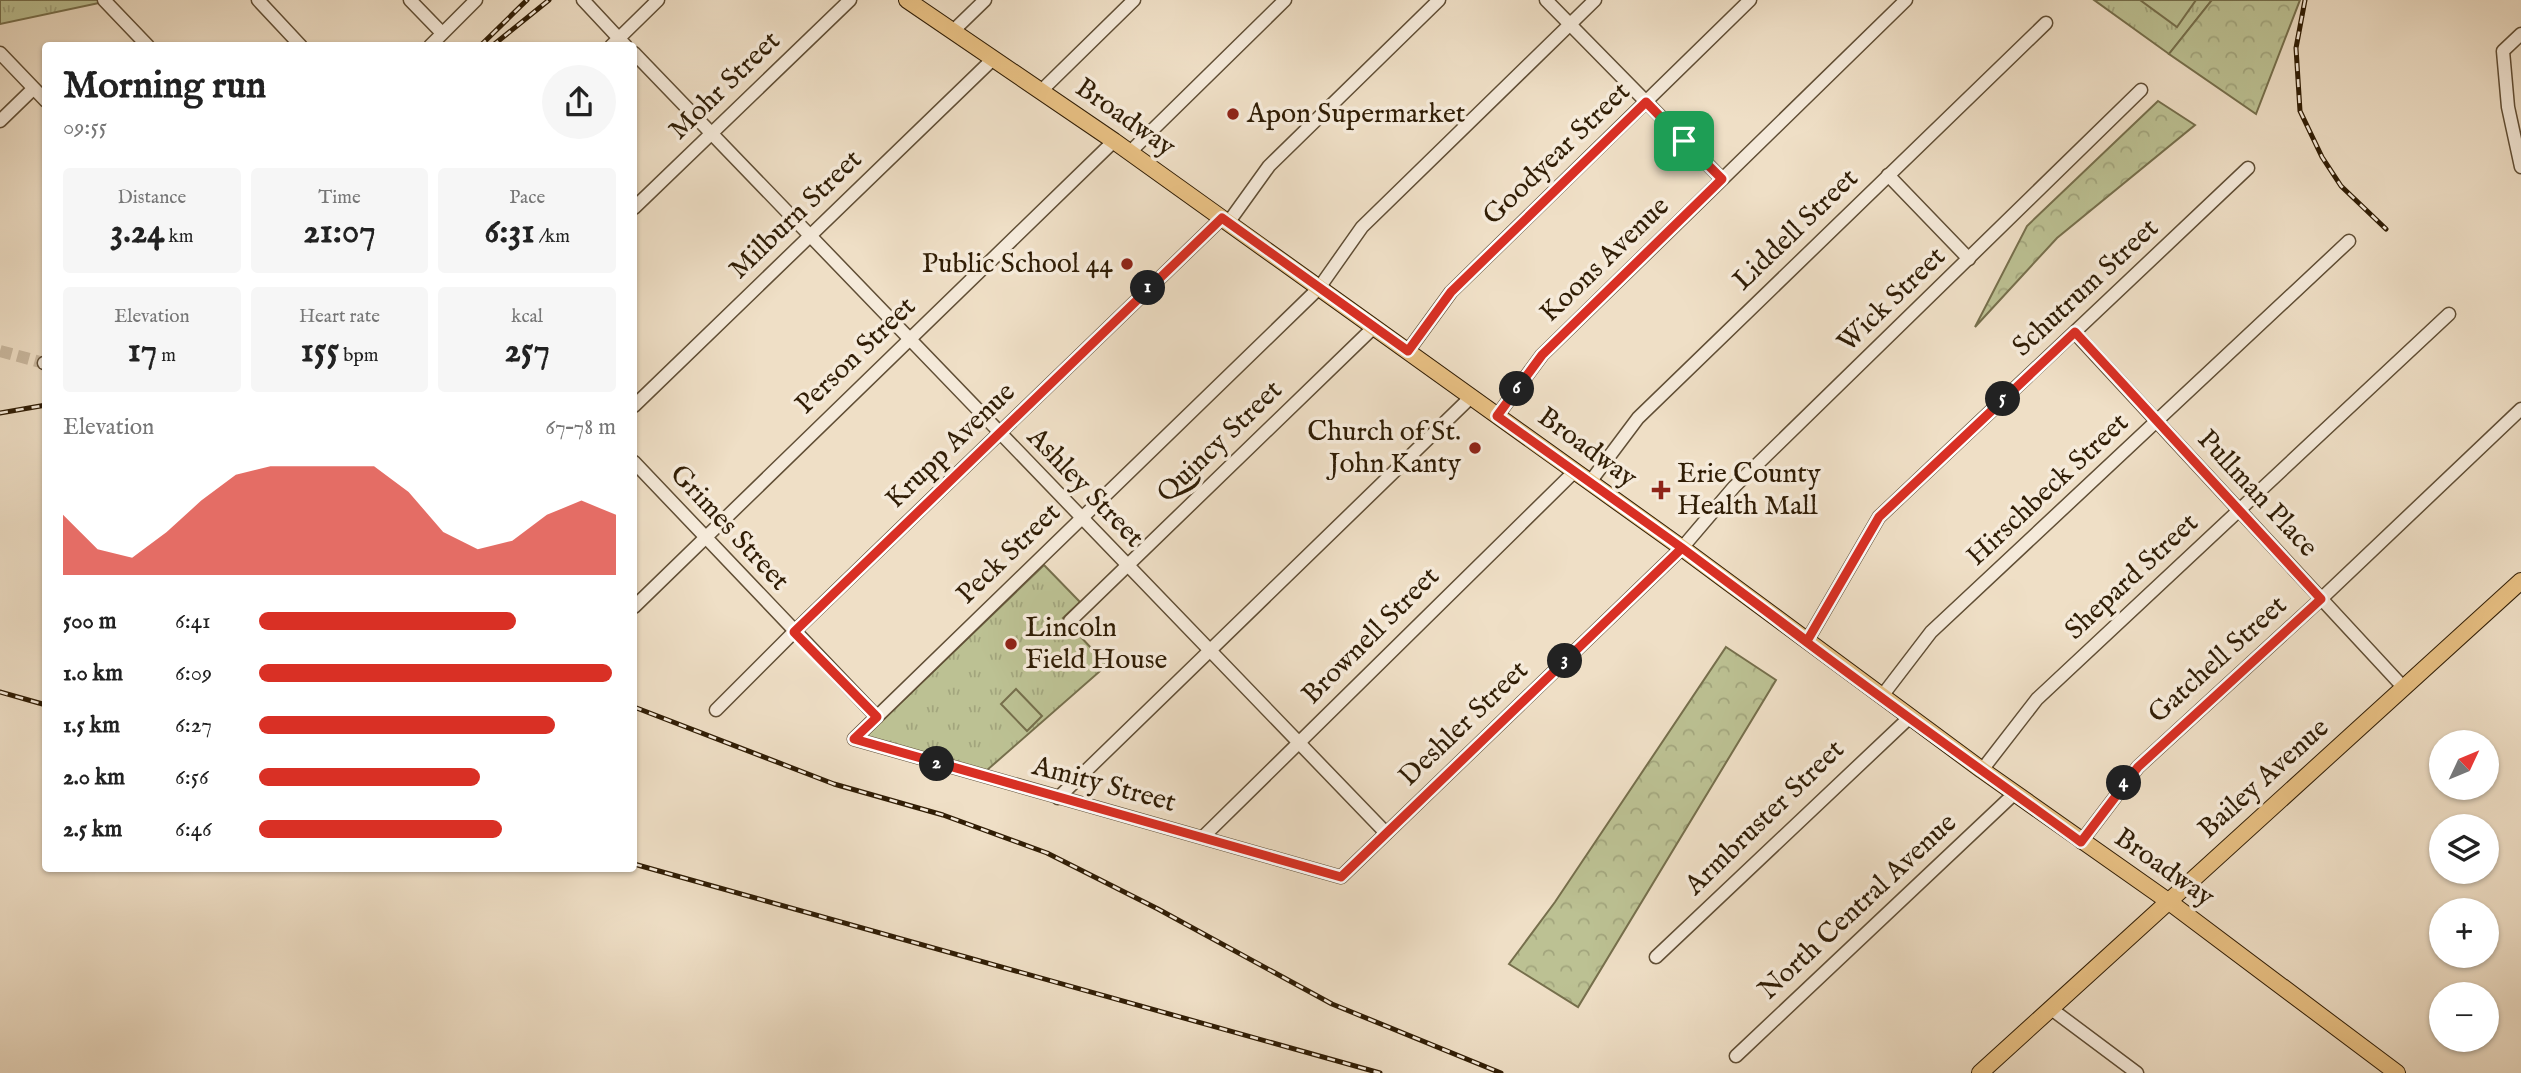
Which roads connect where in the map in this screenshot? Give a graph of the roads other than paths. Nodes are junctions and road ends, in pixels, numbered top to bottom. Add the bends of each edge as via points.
1 (104, 0) edge
2 (258, 0) edge
3 (410, 0) edge
4 (476, 0) edge
5 (583, 0) edge
6 (658, 0) edge
7 (850, 0) edge
8 (907, 0) edge
9 (985, 0) edge
10 (1134, 0) edge
11 (1285, 0) edge
12 (1439, 0) edge
13 (1546, 0) edge
14 (1595, 0) edge
15 (1750, 0) edge
16 (1906, 0) edge
17 (2046, 23) dead end
18 (1570, 25) junction
19 (953, 31) junction
20 (442, 33) junction
21 (2521, 34) edge
22 (144, 42) edge
23 (297, 42) edge
24 (433, 42) edge
25 (618, 42) edge
26 (620, 42) edge
27 (0, 54) edge
28 (637, 57) edge
29 (993, 59) junction
30 (33, 89) junction
31 (2141, 90) dead end
32 (1041, 91) junction
33 (42, 97) edge
34 (1646, 102) junction
35 (0, 121) edge
36 (711, 133) junction
37 (1114, 141) junction
38 (1130, 152) junction
39 (2521, 167) edge
40 (2248, 168) dead end
41 (1888, 175) junction
42 (1722, 179) junction
43 (637, 205) edge
44 (1225, 220) junction
45 (809, 237) junction
46 (2349, 242) dead end
47 (1969, 259) junction
48 (1319, 288) junction
49 (2449, 314) dead end
50 (1374, 327) junction
51 (2075, 332) junction
52 (908, 339) junction
53 (1408, 351) junction
54 (1471, 397) junction
55 (637, 403) edge
56 (2521, 409) edge
57 (1497, 416) junction
58 (2157, 422) junction
59 (999, 434) junction
60 (637, 465) edge
61 (1575, 471) junction
62 (1590, 482) junction
63 (2239, 510) junction
64 (1080, 518) junction
65 (704, 537) junction
66 (1682, 548) junction
67 (1127, 566) junction
68 (2521, 581) edge
69 (2321, 599) junction
70 (637, 604) edge
71 (1070, 621) dead end
72 (794, 632) junction
73 (1807, 641) junction
74 (1209, 652) junction
75 (2404, 688) junction
76 (1882, 696) junction
77 (716, 710) dead end
78 (877, 717) junction
79 (1910, 717) junction
80 (854, 739) joint
81 (1298, 743) junction
82 (1982, 770) junction
83 (2015, 793) junction
84 (1058, 798) junction
85 (1386, 834) junction
86 (1203, 838) junction
87 (2081, 842) junction
88 (1341, 877) joint
89 (2168, 901) junction
90 (1656, 957) dead end
91 (2050, 1008) junction
92 (1736, 1056) dead end
93 (1980, 1073) edge
94 (2137, 1073) edge
95 (2397, 1073) edge

1 - 22 street
2 - 23 street
3 - 20 street
4 - 20 street
5 - 25 street
6 - 26 street
7 - 36 street, Mohr Street
8 - 19 main road, Broadway
9 - 19 street
10 - 32 street
11 - 38 street
12 - 44 street, Krupp Avenue via 1269,166
13 - 18 street
14 - 18 street, Peck Street
15 - 34 street, Goodyear Street
16 - 42 street, Koons Avenue
17 - 41 street, Liddell Street
18 - 34 street
18 - 48 street, Peck Street via 1362,227
19 - 29 main road, Broadway
20 - 24 street
21 - 39 street via 2503,51 2508,107
27 - 30 street
28 - 36 street, Ashley Street
29 - 32 main road, Broadway
29 - 45 street, Milburn Street
30 - 33 street
30 - 35 street
31 - 47 street, Wick Street
32 - 37 main road, Broadway
34 - 42 street
34 - 53 street, Goodyear Street via 1451,292
36 - 43 street, Mohr Street
36 - 45 street, Ashley Street
37 - 38 main road, Broadway
37 - 52 street, Person Street
38 - 44 main road, Broadway
40 - 51 street, Schutrum Street
41 - 47 street
41 - 62 street, Liddell Street via 1638,418
42 - 57 street, Koons Avenue via 1542,355
44 - 48 main road, Broadway
44 - 59 street, Krupp Avenue
45 - 52 street, Ashley Street
45 - 55 street, Milburn Street
46 - 58 street, Hirschbeck Street
47 - 66 street, Wick Street via 1734,487
48 - 50 main road, Broadway
48 - 64 street, Peck Street
49 - 63 street, Shepard Street
50 - 53 main road, Broadway
50 - 67 street, Quincy Street
51 - 58 street, Pullman Place
51 - 73 street, Schutrum Street via 1879,517
52 - 59 street, Ashley Street
52 - 65 street, Person Street
53 - 54 main road, Broadway
54 - 57 main road, Broadway
54 - 74 street
56 - 69 street, Gatchell Street
57 - 61 main road, Broadway
58 - 63 street, Pullman Place
58 - 76 street, Hirschbeck Street via 1931,632
59 - 64 street, Ashley Street
59 - 72 street, Krupp Avenue
60 - 65 street, Grimes Street
61 - 62 main road, Broadway
61 - 81 street, Brownell Street
62 - 66 main road, Broadway
63 - 69 street, Pullman Place
63 - 82 street, Shepard Street via 2037,699
64 - 67 street, Ashley Street
64 - 78 street, Peck Street
65 - 70 street, Person Street
65 - 72 street, Grimes Street
66 - 73 main road, Broadway
66 - 85 street, Deshler Street
67 - 71 street, Quincy Street
67 - 74 street, Ashley Street
68 - 75 main road, Bailey Avenue
69 - 75 street, Pullman Place
69 - 87 street, Gatchell Street via 2138,767
72 - 77 street, Krupp Avenue
72 - 78 street, Grimes Street
73 - 76 main road, Broadway
74 - 81 street, Ashley Street
74 - 84 street
75 - 89 main road, Bailey Avenue
76 - 79 main road, Broadway
78 - 80 street, Peck Street
79 - 82 main road, Broadway
79 - 90 street, Armbruster Street
80 - 84 street, Amity Street
81 - 85 street, Ashley Street
81 - 86 street, Brownell Street
82 - 83 main road, Broadway
83 - 87 main road, Broadway
83 - 92 street, North Central Avenue
84 - 86 street, Amity Street
85 - 88 street, Deshler Street
86 - 88 street, Amity Street
87 - 89 main road, Broadway
89 - 91 main road, Bailey Avenue
89 - 95 main road, Broadway
91 - 93 main road, Bailey Avenue
91 - 94 street

